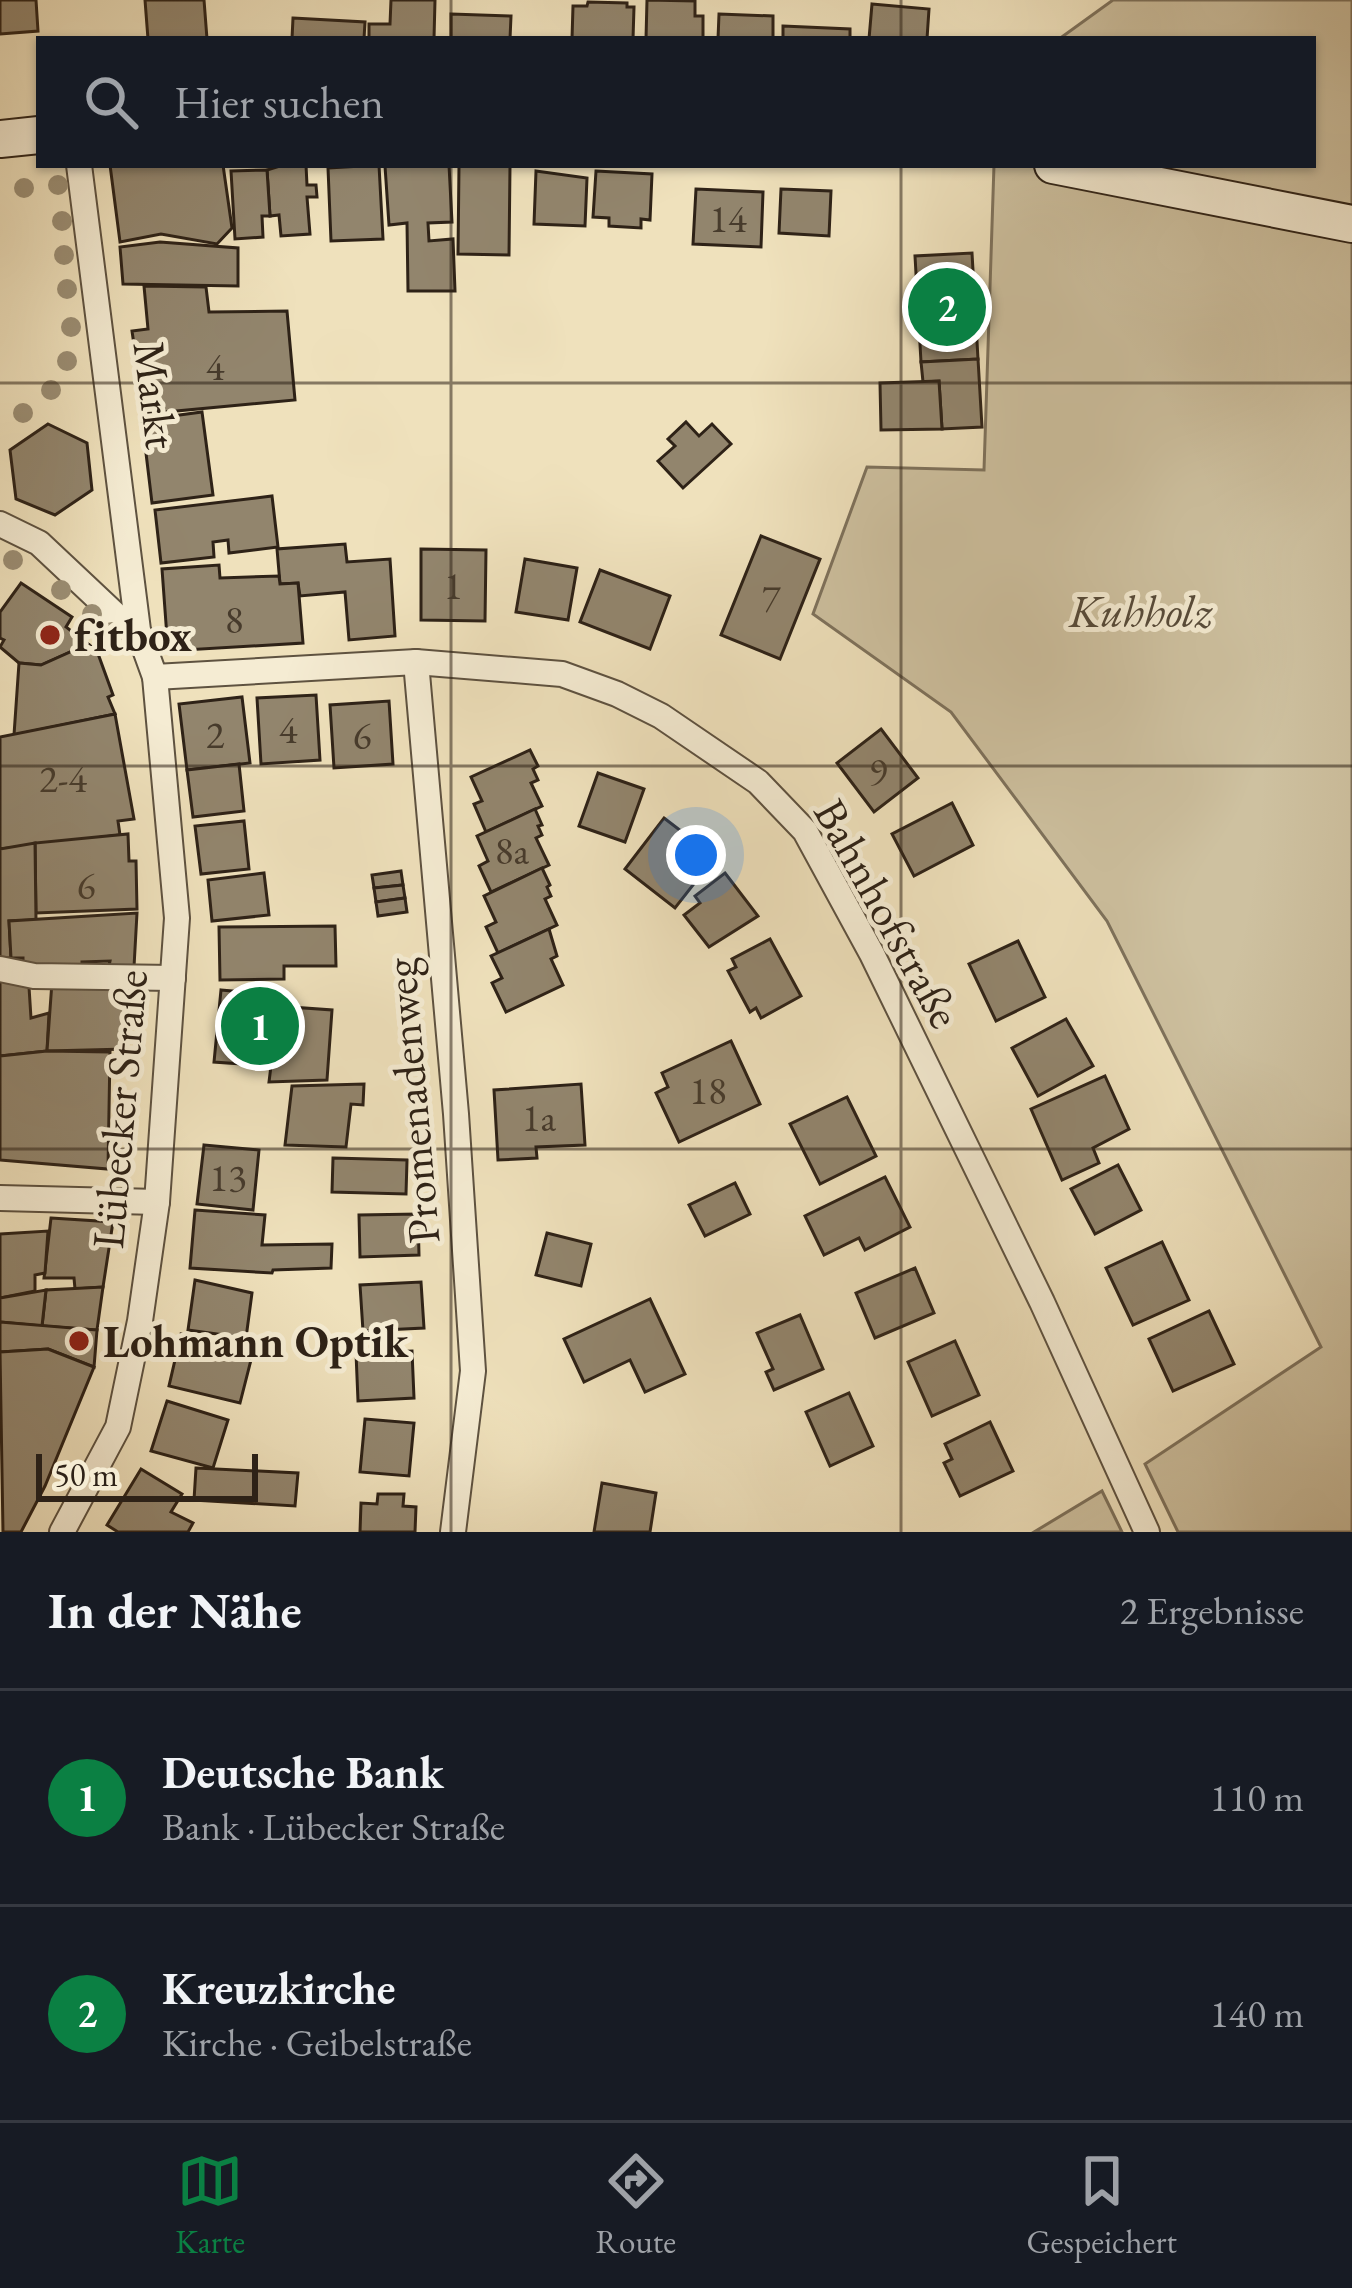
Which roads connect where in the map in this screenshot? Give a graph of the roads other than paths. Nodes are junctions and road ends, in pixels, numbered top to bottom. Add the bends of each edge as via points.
1 (36, 135) edge
2 (0, 139) edge
3 (79, 168) edge
4 (1068, 168) edge
5 (1352, 224) edge
6 (0, 524) edge
7 (139, 637) junction
8 (416, 662) junction
9 (155, 677) junction
10 (0, 969) edge
11 (173, 978) junction
12 (0, 1198) edge
13 (157, 1202) junction
14 (62, 1532) edge
15 (453, 1532) edge
16 (1147, 1532) edge

1 - 2 street
3 - 7 street, Markt
4 - 5 street
6 - 7 street, Markt via 40,543
7 - 9 street, Markt
8 - 9 street, Bahnhofstraße
8 - 15 street, Promenadenweg via 473,1371
8 - 16 street, Bahnhofstraße via 562,674 616,694 713,749 805,831 1042,1302
9 - 11 street, Lübecker Straße via 177,918
10 - 11 street
11 - 13 street, Lübecker Straße
12 - 13 street
13 - 14 street, Lübecker Straße via 118,1427

